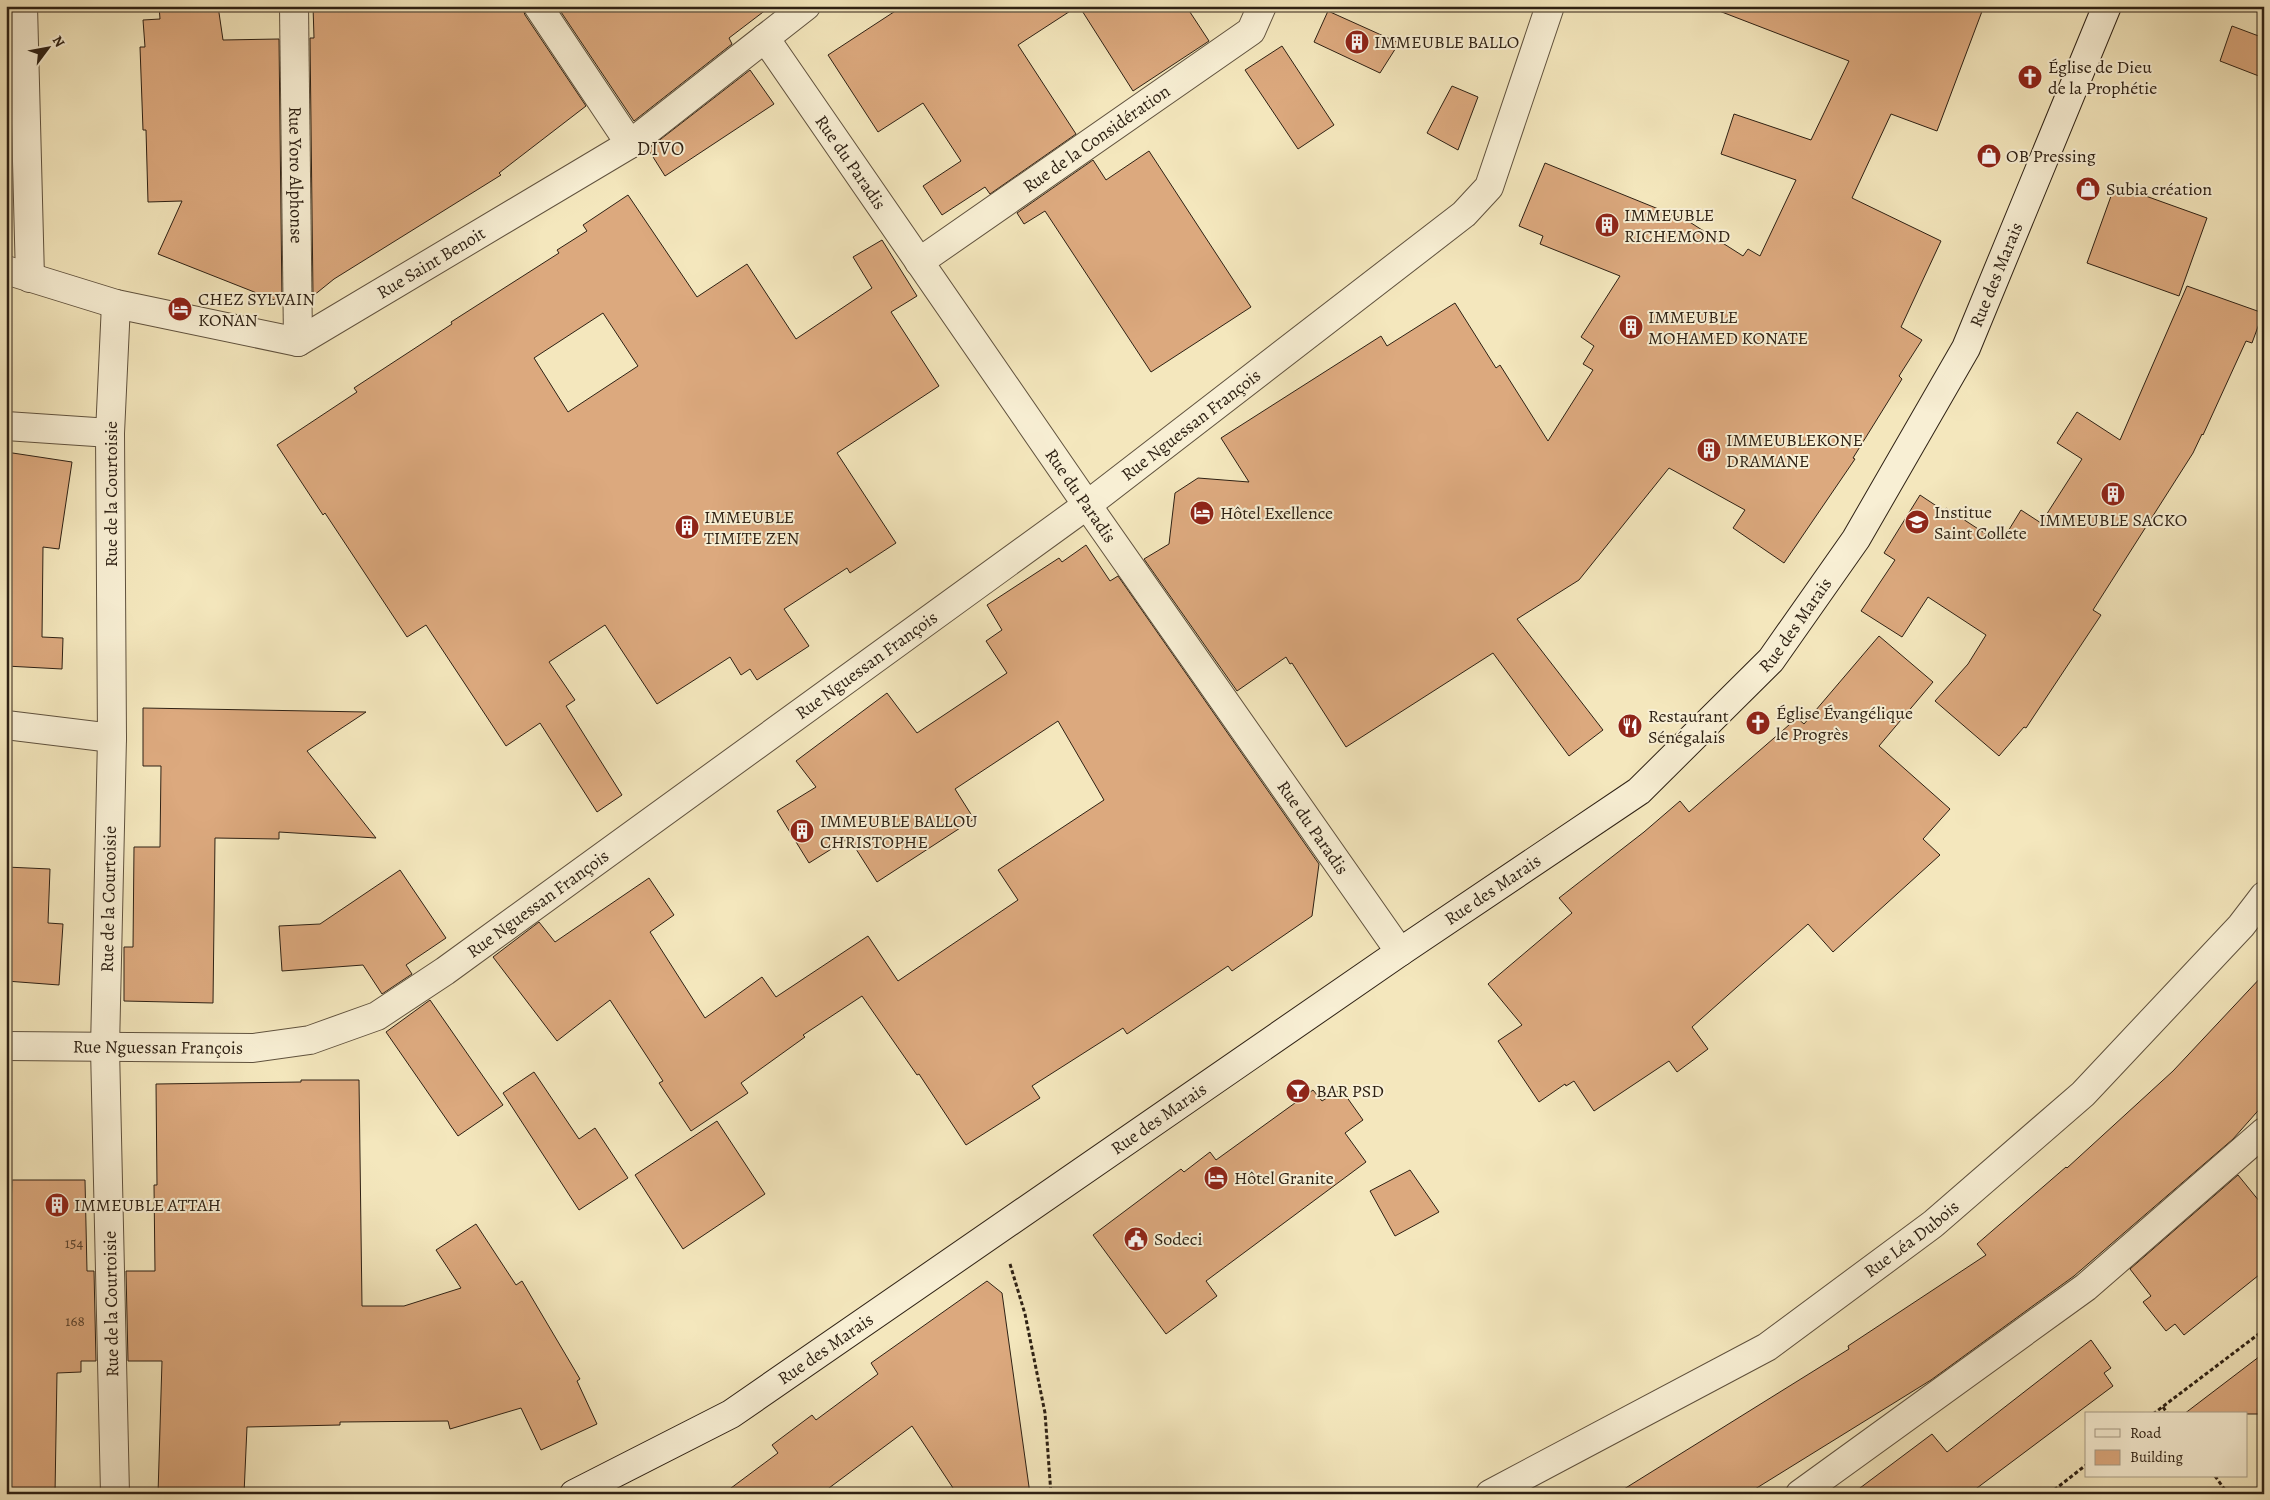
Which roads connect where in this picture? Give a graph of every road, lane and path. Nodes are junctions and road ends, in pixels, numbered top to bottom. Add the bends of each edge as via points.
1 (23, 6) edge
2 (294, 6) edge
3 (538, 6) edge
4 (806, 6) edge
5 (1262, 6) edge
6 (1550, 6) edge
7 (2107, 6) edge
8 (765, 38) junction
9 (630, 144) junction
10 (919, 262) junction
11 (18, 274) edge
12 (116, 304) junction
13 (298, 342) junction
14 (6, 426) edge
15 (110, 434) junction
16 (1087, 505) junction
17 (6, 725) edge
18 (112, 738) junction
19 (2264, 896) edge
20 (1400, 952) junction
21 (6, 1046) edge
22 (105, 1048) junction
23 (2264, 1132) edge
24 (1000, 1228) junction
25 (2264, 1330) edge
26 (2163, 1407) junction
27 (2156, 1412) edge
28 (2167, 1412) edge
29 (2085, 1466) edge
30 (2216, 1478) edge
31 (2264, 1486) edge
32 (115, 1494) edge
33 (574, 1494) edge
34 (1051, 1494) edge
35 (1490, 1494) edge
36 (1800, 1494) edge
37 (2049, 1494) edge
38 (2228, 1494) edge
39 (2253, 1494) edge

1 - 11 street
2 - 13 street, Rue Yoro Alphonse
3 - 9 street
4 - 8 street, Rue Saint Benoit
5 - 10 street, Rue de la Considération via 1251,31
6 - 16 street, Rue Nguessan François via 1488,187 1464,214
7 - 20 street, Rue des Marais via 1966,348 1856,539 1771,660 1639,791
8 - 9 street, Rue Saint Benoit
8 - 10 street, Rue du Paradis
9 - 13 street, Rue Saint Benoit
10 - 16 street, Rue du Paradis
11 - 12 street
12 - 13 street
12 - 15 street, Rue de la Courtoisie
14 - 15 street
15 - 18 street, Rue de la Courtoisie
16 - 20 street, Rue du Paradis
16 - 22 street, Rue Nguessan François via 444,971 377,1016 310,1040 253,1048
17 - 18 street
18 - 22 street, Rue de la Courtoisie
19 - 35 street, Rue Léa Dubois via 2241,926 2083,1094 1933,1224 1768,1347
20 - 24 street, Rue des Marais
21 - 22 street, Rue Nguessan François
22 - 32 street, Rue de la Courtoisie
23 - 36 street via 2086,1287
24 - 33 street, Rue des Marais via 731,1414
24 - 34 path via 1025,1314 1045,1412
25 - 26 path
26 - 27 path
26 - 28 path
29 - 37 path
30 - 38 path
31 - 39 path

